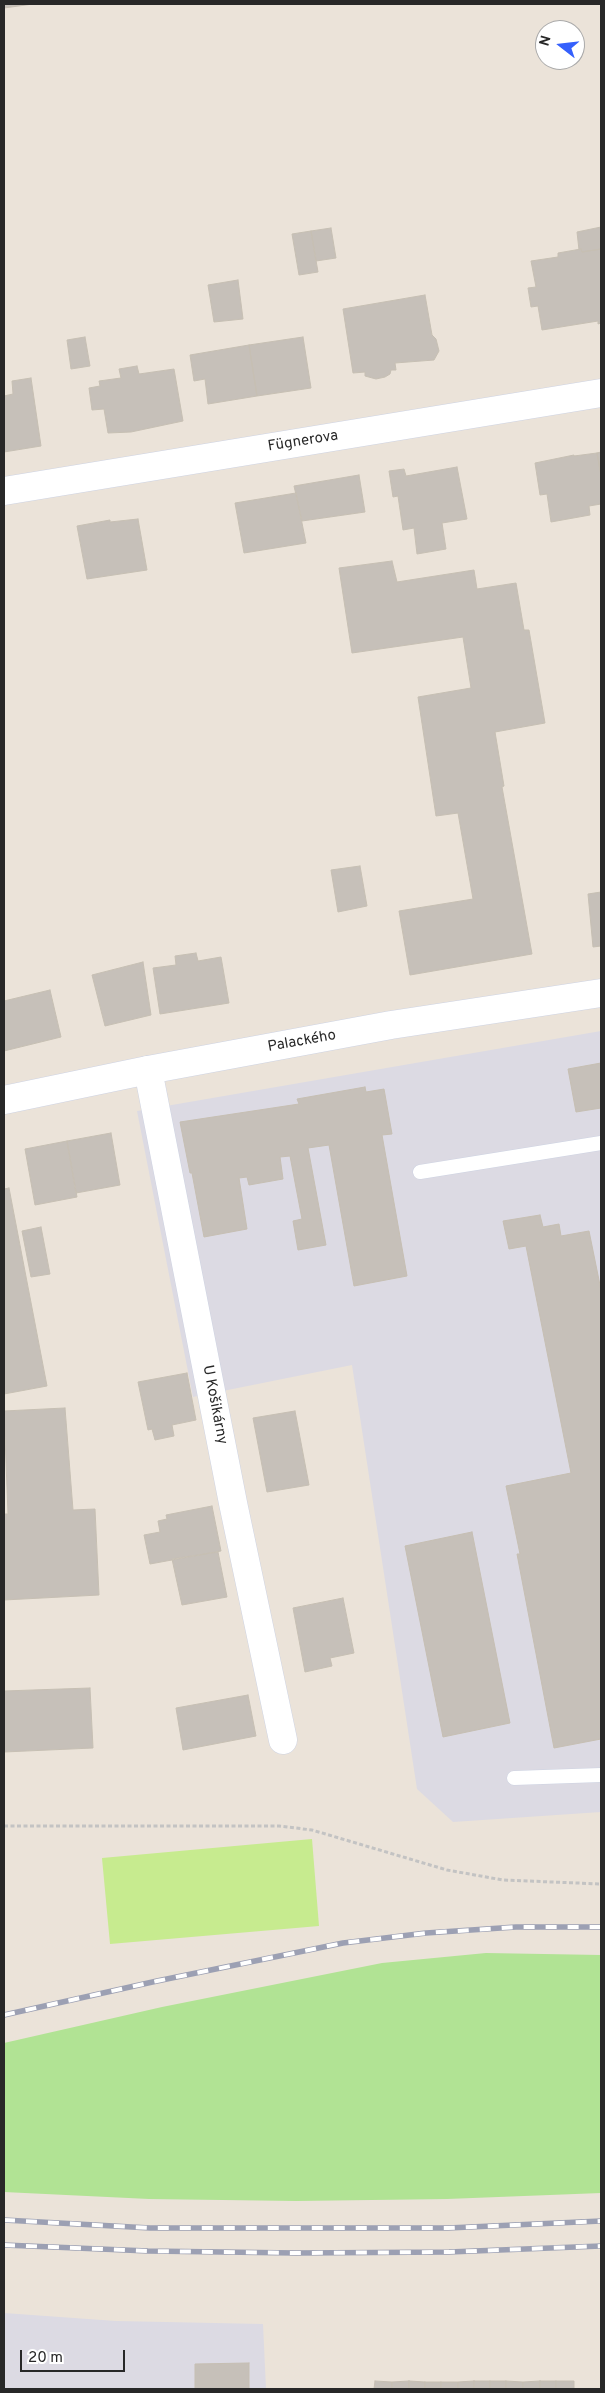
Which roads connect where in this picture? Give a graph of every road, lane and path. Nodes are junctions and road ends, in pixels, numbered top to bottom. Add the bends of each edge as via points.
1 (601, 392) edge
2 (4, 491) edge
3 (601, 993) edge
4 (148, 1070) junction
5 (4, 1100) edge
6 (601, 1143) edge
7 (420, 1172) dead end
8 (283, 1740) dead end
9 (601, 1775) edge
10 (514, 1778) dead end
11 (4, 1826) edge
12 (601, 1884) edge

1 - 2 street, Fügnerova
3 - 4 street, Palackého via 391,1025
4 - 5 street, Palackého
4 - 8 street, U Košikárny
6 - 7 lane
9 - 10 lane
11 - 12 path via 279,1826 312,1830 448,1870 503,1880

